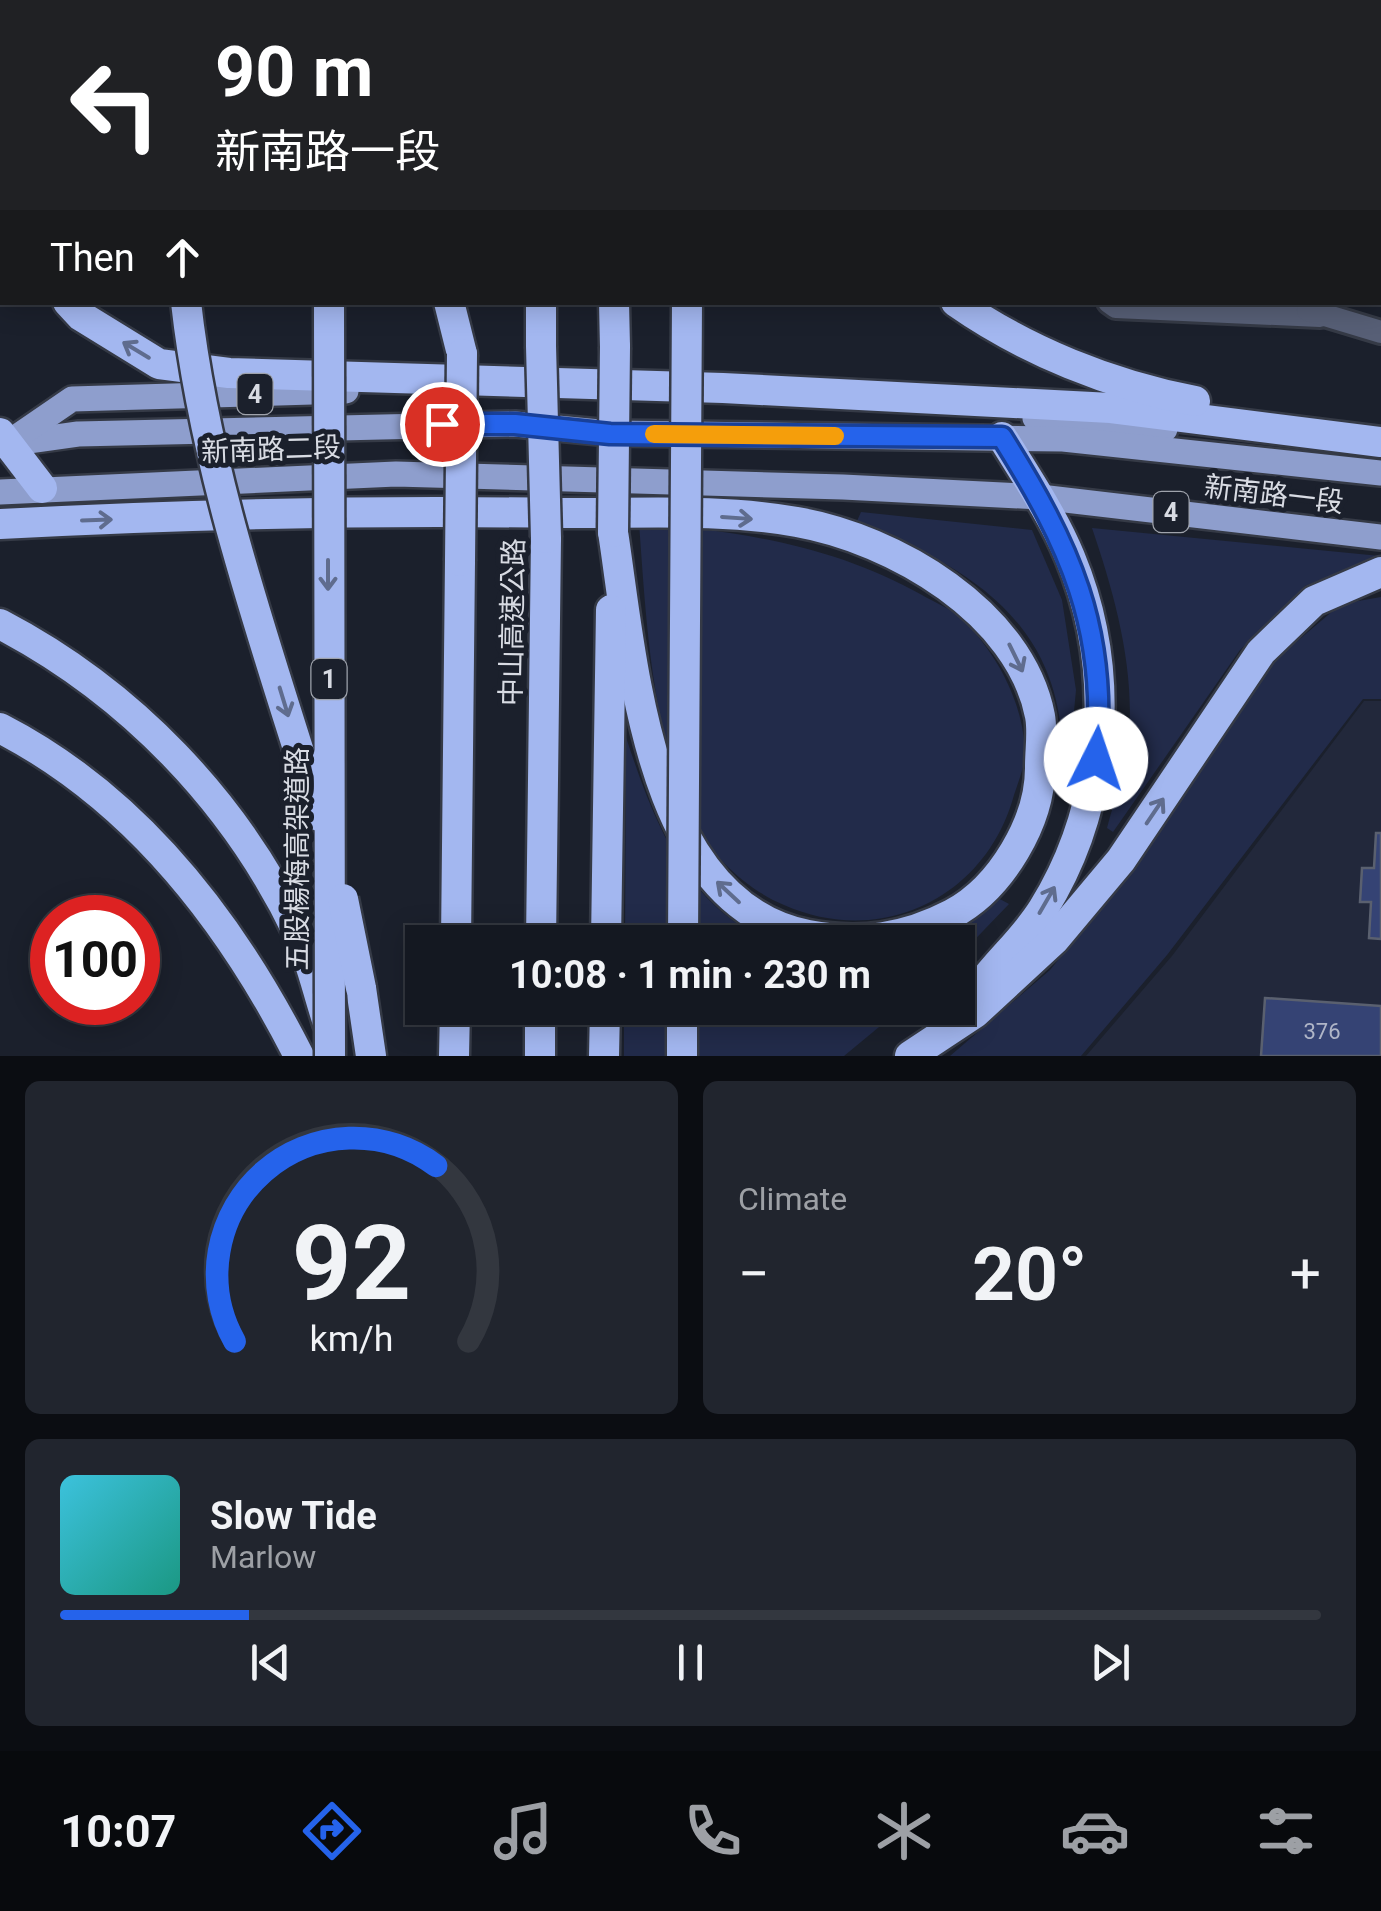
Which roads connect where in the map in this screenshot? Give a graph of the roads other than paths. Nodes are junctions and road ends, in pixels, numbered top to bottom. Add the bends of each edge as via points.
1 (71, 305) edge
2 (186, 305) edge
3 (329, 305) edge
4 (450, 305) edge
5 (460, 305) edge
6 (541, 305) edge
7 (614, 305) edge
8 (687, 305) edge
9 (960, 305) edge
10 (1114, 305) edge
11 (1299, 305) edge
12 (1320, 316) junction
13 (1381, 332) edge
14 (462, 354) junction
15 (518, 394) joint
16 (515, 424) joint
17 (1381, 428) edge
18 (1002, 437) junction
19 (1, 442) edge
20 (1381, 442) edge
21 (1381, 454) edge
22 (1381, 474) edge
23 (502, 479) joint
24 (42, 488) junction
25 (0, 492) edge
26 (1040, 497) junction
27 (0, 505) edge
28 (0, 524) edge
29 (612, 532) junction
30 (1381, 536) edge
31 (1381, 572) edge
32 (0, 624) edge
33 (0, 728) edge
34 (456, 925) edge
35 (541, 925) edge
36 (606, 925) edge
37 (682, 925) edge
38 (455, 1025) edge
39 (540, 1025) edge
40 (605, 1025) edge
41 (682, 1025) edge
42 (945, 1032) junction
43 (299, 1056) edge
44 (333, 1056) edge
45 (371, 1056) edge
46 (454, 1056) edge
47 (540, 1056) edge
48 (604, 1056) edge
49 (682, 1056) edge
50 (910, 1056) edge

20 -> 1 highway via 1111,408 229,373 159,364
2 -> 45 highway, bridge via 197,398 341,888
3 -> 44 highway, 五股楊梅高架道路 / 1, bridge
4 - 14 highway
5 - 14 highway, 中山高速公路
6 - 35 highway, 中山高速公路, bridge
7 - 29 highway, bridge
8 - 37 highway, bridge
9 - 17 highway via 996,331 1158,394
10 - 12 street
11 - 12 street
12 - 13 street
14 - 34 highway, 中山高速公路, bridge
15 - 19 main road, 新南路二段 / 4 via 72,399
15 - 21 main road, 新南路一段 / 4 via 961,412
16 - 18 main road, 新南路一段 / 4 via 610,434
16 - 19 main road, 新南路二段 / 4 via 78,434
18 - 22 main road, 新南路一段 / 4
18 - 26 highway
19 - 24 highway
23 - 24 main road, 新南路二段 / 4 via 396,474
23 - 26 main road, 新南路一段 / 4
24 - 25 main road, 4
24 - 27 main road, 4
26 - 30 main road, 新南路一段 / 4
42 -> 26 highway via 1044,907 1078,836 1096,759 1099,680 1089,616 1069,554
28 -> 29 highway via 354,510 704,515 797,522 858,540 940,580 982,614 1013,648 1040,716 1032,817 1005,864 967,906 919,931 829,940 790,932 732,898 676,821 658,772
29 - 36 highway
42 -> 31 highway via 1054,940 1121,860 1262,652 1314,600
32 - 44 highway via 72,665 192,772 256,858 300,938
33 - 43 highway via 91,786 170,860 250,968
38 - 46 highway
39 - 47 highway
40 - 48 highway
41 - 49 highway
42 - 50 highway

